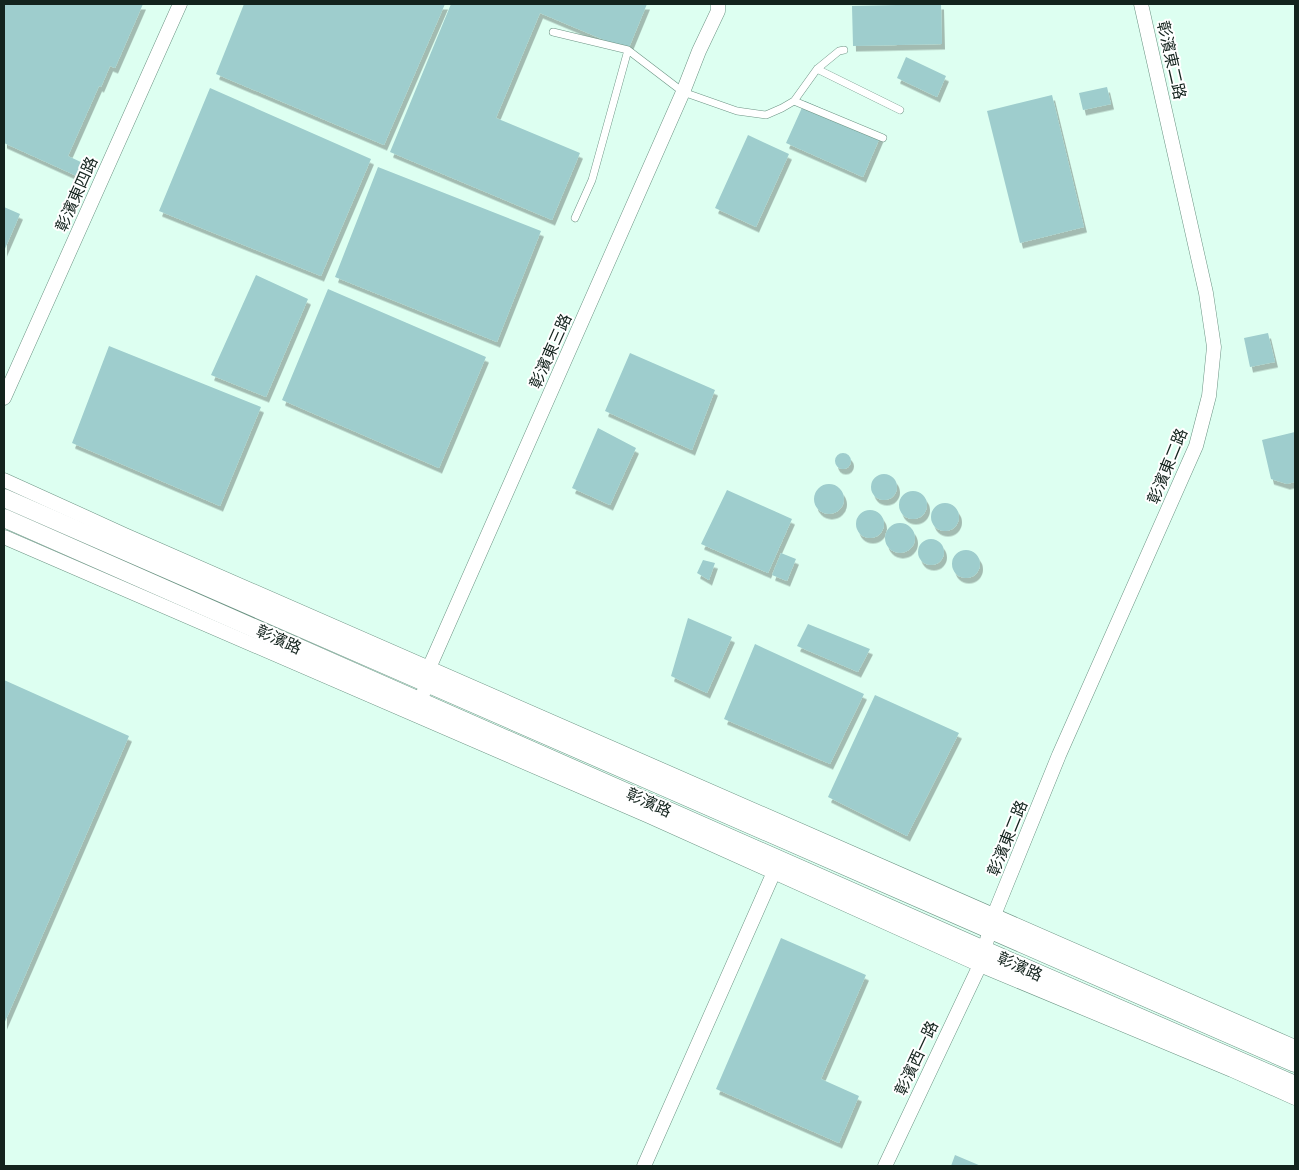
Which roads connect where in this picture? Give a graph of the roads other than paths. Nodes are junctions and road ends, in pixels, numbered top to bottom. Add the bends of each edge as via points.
1 (180, 4) edge
2 (718, 4) edge
3 (1141, 4) edge
4 (553, 32) dead end
5 (628, 50) junction
6 (844, 50) dead end
7 (817, 69) junction
8 (684, 92) junction
9 (794, 101) junction
10 (900, 110) dead end
11 (883, 138) dead end
12 (575, 218) dead end
13 (4, 398) edge
14 (4, 480) edge
15 (4, 498) edge
16 (4, 518) edge
17 (4, 536) edge
18 (429, 675) junction
19 (417, 707) junction
20 (774, 872) junction
21 (992, 922) junction
22 (982, 957) junction
23 (1295, 1047) edge
24 (1295, 1064) edge
25 (1295, 1086) edge
26 (1295, 1098) edge
27 (644, 1166) edge
28 (885, 1166) edge

1 - 13 street, 彰濱東四路
2 - 8 street, 彰濱東三路 via 718,11
3 - 21 street, 彰濱東二路 via 1206,293 1214,347 1209,396 1196,446 1059,755
4 - 5 lane
5 - 8 lane
5 - 12 lane via 592,180
6 - 7 lane via 839,50
7 - 9 lane
7 - 10 lane
8 - 9 lane via 737,111 766,115
8 - 18 street, 彰濱東三路
9 - 11 lane
14 - 18 street, 彰濱路
15 - 18 street, 彰濱路
16 - 19 street, 彰濱路
17 - 19 street, 彰濱路
18 - 19 street, 彰濱東三路
18 - 21 street, 彰濱路
19 - 20 street, 彰濱路
19 - 22 street, 彰濱路
20 - 22 street, 彰濱路
20 - 27 street
21 - 22 street, 彰濱東二路
21 - 23 street, 彰濱路
21 - 24 street, 彰濱路
22 - 25 street, 彰濱路
22 - 26 street, 彰濱路
22 - 28 street, 彰濱西一路

